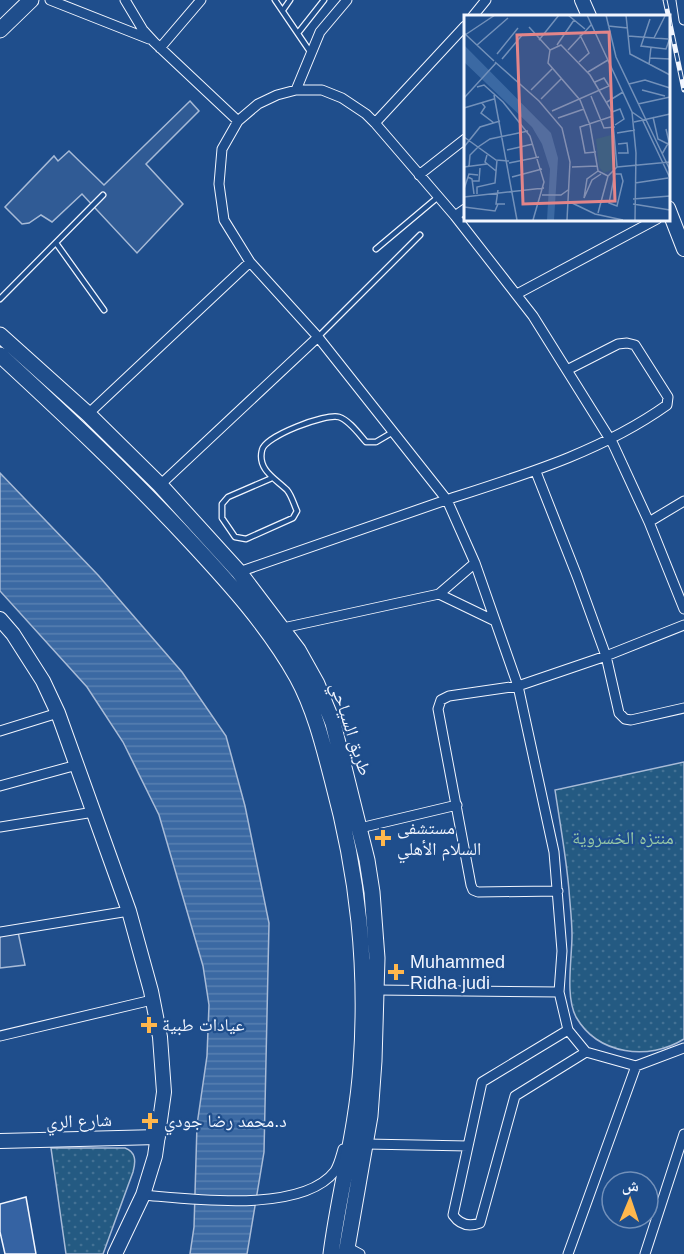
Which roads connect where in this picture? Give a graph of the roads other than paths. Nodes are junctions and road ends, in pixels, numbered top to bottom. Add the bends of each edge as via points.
1 (31, 0) edge
2 (50, 0) edge
3 (125, 0) edge
4 (201, 0) edge
5 (275, 0) edge
6 (291, 0) edge
7 (324, 0) edge
8 (348, 0) edge
9 (486, 0) edge
10 (582, 0) edge
11 (681, 0) edge
12 (283, 10) junction
13 (474, 15) edge
14 (590, 15) edge
15 (684, 20) edge
16 (464, 27) edge
17 (0, 30) edge
18 (298, 33) junction
19 (157, 45) junction
20 (311, 52) junction
21 (296, 90) junction
22 (238, 121) junction
23 (375, 123) junction
24 (464, 140) edge
25 (419, 174) junction
26 (103, 195) dead end
27 (439, 197) junction
28 (464, 210) edge
29 (455, 216) junction
30 (652, 220) edge
31 (669, 220) edge
32 (420, 235) dead end
33 (56, 243) junction
34 (376, 249) dead end
35 (684, 249) edge
36 (250, 262) junction
37 (516, 294) junction
38 (0, 299) edge
39 (104, 310) dead end
40 (0, 335) edge
41 (318, 337) junction
42 (0, 355) edge
43 (567, 370) junction
44 (88, 414) junction
45 (393, 431) junction
46 (610, 439) junction
47 (131, 457) junction
48 (118, 466) junction
49 (536, 472) junction
50 (272, 478) junction
51 (160, 485) junction
52 (447, 500) junction
53 (684, 501) edge
54 (176, 503) junction
55 (164, 514) junction
56 (649, 522) junction
57 (475, 563) junction
58 (239, 572) junction
59 (439, 594) junction
60 (682, 598) edge
61 (684, 609) edge
62 (0, 620) edge
63 (495, 621) junction
64 (684, 625) edge
65 (283, 628) junction
66 (606, 656) junction
67 (518, 686) junction
68 (310, 688) junction
69 (318, 707) junction
70 (684, 708) edge
71 (58, 713) junction
72 (0, 731) edge
73 (77, 765) junction
74 (0, 786) edge
75 (457, 806) junction
76 (94, 812) junction
77 (0, 827) edge
78 (360, 828) junction
79 (558, 891) junction
80 (129, 911) junction
81 (0, 932) edge
82 (377, 990) junction
83 (559, 992) junction
84 (152, 1000) junction
85 (568, 1030) junction
86 (0, 1036) edge
87 (684, 1048) edge
88 (586, 1052) junction
89 (636, 1066) junction
90 (360, 1086) junction
91 (684, 1134) edge
92 (158, 1137) junction
93 (0, 1141) edge
94 (366, 1144) junction
95 (468, 1146) junction
96 (143, 1195) junction
97 (351, 1252) edge
98 (115, 1254) edge
99 (331, 1254) edge
100 (568, 1254) edge
101 (645, 1254) edge

1 - 17 main road
2 - 19 street
3 - 19 street via 142,30
4 - 19 street
5 - 12 lane
6 - 12 lane
7 - 18 lane
8 - 20 street via 320,32
9 - 13 street
10 - 14 street
11 - 15 street
12 - 18 lane
16 - 23 street
18 - 20 lane
19 - 22 street
20 - 21 street
21 - 22 street via 258,104
21 - 23 street via 322,90 342,98
22 - 36 street via 222,149 219,184 224,219
23 - 25 street
24 - 25 street
25 - 27 street
26 - 33 lane
27 - 29 street
27 - 34 lane
28 - 29 street
29 - 37 street
30 - 37 street
31 - 35 street
32 - 41 lane
33 - 38 lane
33 - 39 lane
36 - 41 street
36 - 44 street
37 - 43 street
40 - 44 main road, طريق السياحي
41 - 45 street
41 - 51 street
42 - 48 main road, طريق السياحي
43 - 46 street
43 - 46 street via 618,344 635,345 668,397 667,405
44 - 47 main road, طريق السياحي
45 - 50 lane via 376,442 366,442 343,418 318,418 268,441 262,449 262,462
45 - 52 street
46 - 49 street
46 - 56 street
47 - 48 main road via 125,466
47 - 51 main road, طريق السياحي
48 - 55 main road, طريق السياحي
49 - 52 street
49 - 66 street
50 - 50 lane via 289,492 297,511 293,518 246,539 235,537 222,518 222,504 228,497
51 - 54 main road, طريق السياحي
52 - 57 street
52 - 58 street
53 - 56 street
54 - 55 main road via 167,506
54 - 58 main road, طريق السياحي
55 - 68 main road, طريق السياحي via 228,582
56 - 60 street
57 - 59 street
57 - 63 street
58 - 65 main road, طريق السياحي
59 - 63 street
59 - 65 street
60 - 61 street
62 - 71 street via 43,681
63 - 67 street
64 - 66 street
65 - 68 main road, طريق السياحي via 298,650
66 - 67 street
66 - 70 street via 619,713 625,719
67 - 75 street via 441,700 438,709
67 - 79 street via 554,852
68 - 69 main road, طريق السياحي
69 - 78 main road, طريق السياحي via 333,723
69 - 90 main road, طريق السياحي via 357,894 362,991
71 - 72 street
71 - 73 street
73 - 74 street
73 - 76 street
75 - 78 street
75 - 79 street via 473,890
76 - 77 street
76 - 80 street
78 - 82 main road, طريق السياحي via 373,903
79 - 83 street via 562,951
80 - 81 street
80 - 84 street
82 - 83 street
82 - 94 main road, طريق السياحي via 373,1089
83 - 85 street
84 - 86 street
84 - 92 street via 160,1037 164,1092
85 - 88 street
85 - 95 street via 482,1082
87 - 89 street
88 - 89 street
88 - 95 street via 514,1096 480,1223 471,1226 457,1221 453,1215
89 - 100 street
90 - 96 street via 336,1170 313,1188 267,1200
90 - 99 main road, طريق السياحي
91 - 101 street
92 - 93 street, شارع الري
92 - 96 street
94 - 95 street
94 - 97 main road, طريق السياحي
96 - 98 street

